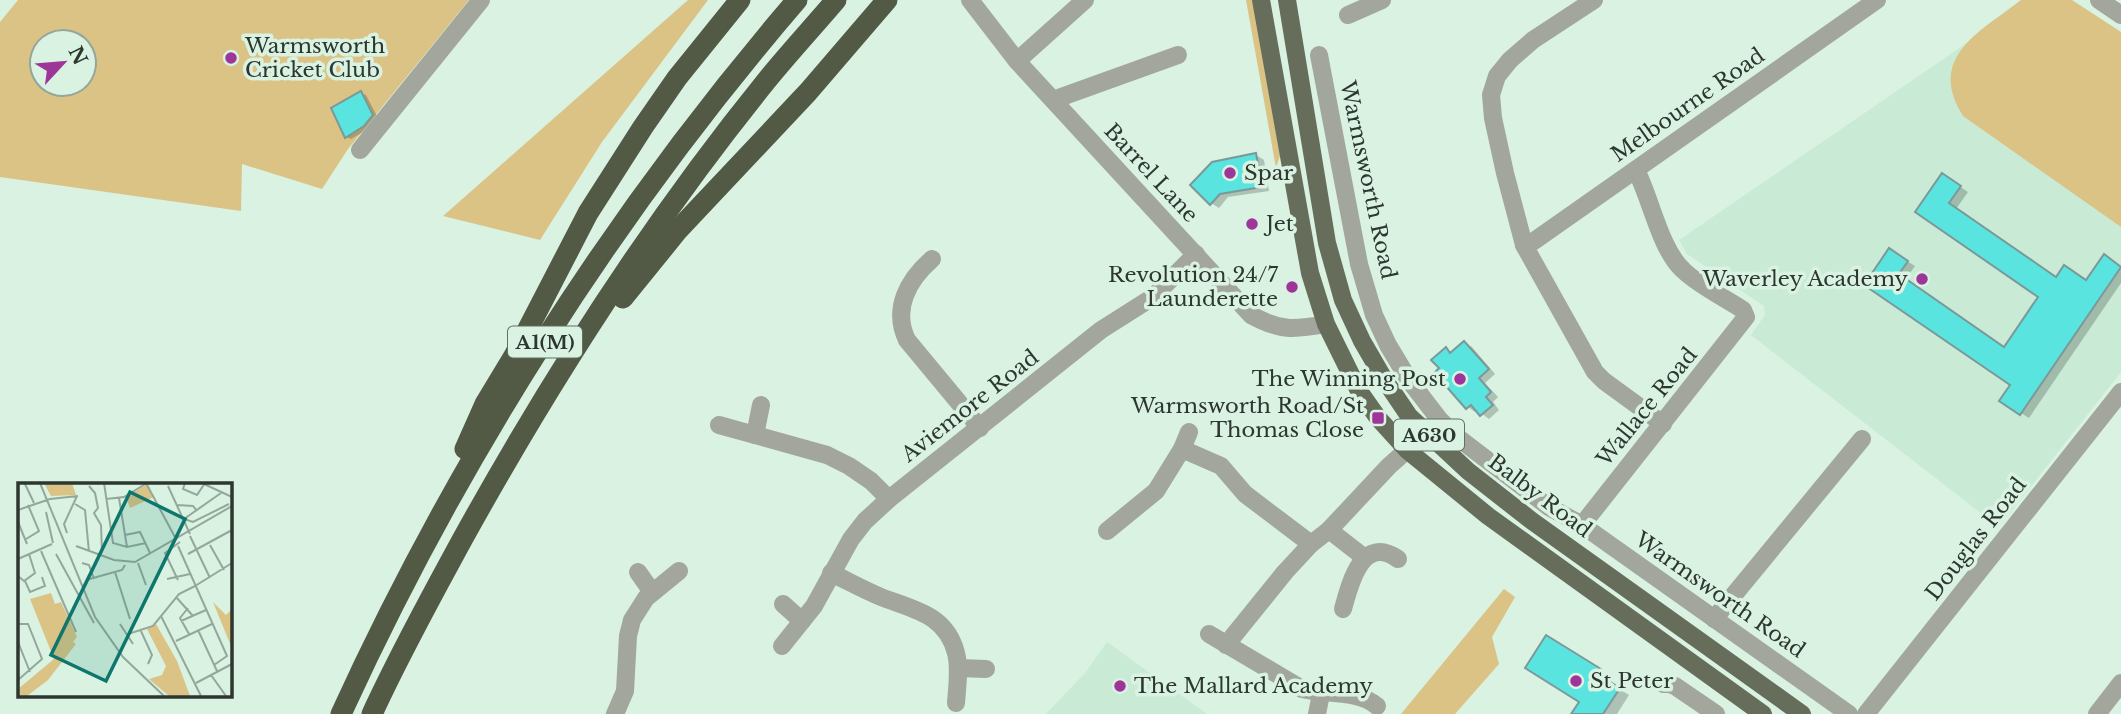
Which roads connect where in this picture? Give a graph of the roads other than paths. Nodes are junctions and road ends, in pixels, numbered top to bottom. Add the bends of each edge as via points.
1 (481, 0) edge
2 (740, 0) edge
3 (797, 0) edge
4 (836, 0) edge
5 (887, 0) edge
6 (970, 0) edge
7 (1085, 0) edge
8 (1261, 0) edge
9 (1287, 0) edge
10 (1382, 0) edge
11 (1594, 0) edge
12 (1877, 0) edge
13 (2099, 0) edge
14 (1348, 15) dead end
15 (2121, 15) edge
16 (1178, 55) dead end
17 (1319, 55) dead end
18 (1017, 61) junction
19 (1053, 100) junction
20 (360, 150) dead end
21 (1636, 170) junction
22 (1524, 245) junction
23 (1196, 254) junction
24 (932, 259) dead end
25 (1326, 324) junction
26 (2121, 392) edge
27 (761, 405) dead end
28 (1663, 424) junction
29 (719, 425) dead end
30 (980, 428) junction
31 (755, 435) junction
32 (1862, 439) dead end
33 (1407, 450) junction
34 (889, 499) junction
35 (1582, 525) junction
36 (1329, 530) junction
37 (1107, 531) dead end
38 (1311, 544) junction
39 (425, 545) junction
40 (458, 548) junction
41 (1365, 558) junction
42 (1398, 559) dead end
43 (679, 571) dead end
44 (638, 572) dead end
45 (831, 573) junction
46 (653, 593) junction
47 (783, 604) dead end
48 (1343, 609) dead end
49 (1713, 619) junction
50 (802, 621) junction
51 (1209, 634) dead end
52 (1226, 645) junction
53 (782, 646) dead end
54 (958, 668) junction
55 (986, 669) dead end
56 (2121, 683) edge
57 (1663, 684) dead end
58 (1321, 694) junction
59 (956, 703) dead end
60 (1377, 706) dead end
61 (2109, 708) edge
62 (618, 713) edge
63 (341, 714) edge
64 (372, 714) edge
65 (1317, 714) edge
66 (1716, 714) edge
67 (1763, 714) edge
68 (1802, 714) edge
69 (1849, 714) edge
70 (1866, 714) edge

1 - 20 street
2 - 39 highway via 677,78 588,213 485,404
3 - 39 highway, A1(M) via 701,117 601,257 511,393
4 - 40 highway, A1(M) via 759,90 619,280 533,416
5 - 40 highway via 629,290
6 - 18 street, Barrel Lane
7 - 18 street
8 - 25 main road, A630 via 1310,273
9 - 68 main road, Balby Road / A630 via 1325,231 1343,300 1362,341 1409,416 1522,513
10 - 14 street
11 - 22 street via 1510,60 1497,76 1491,95
12 - 21 street, Melbourne Road
13 - 15 street
16 - 19 street
17 - 35 street, Warmsworth Road via 1359,264 1388,345 1409,380 1457,437 1549,507
18 - 19 street, Barrel Lane
19 - 23 street, Barrel Lane
21 - 22 street, Melbourne Road
21 - 28 street, Wallace Road via 1673,258 1683,271 1743,310 1746,317
22 - 28 street via 1595,372
23 - 25 street, Barrel Lane via 1251,315 1287,329
23 - 30 street, Aviemore Road via 1153,297 1101,330
24 - 30 street via 904,296 902,329
25 - 33 main road, A630 via 1359,391
26 - 70 street, Douglas Road
27 - 31 street
28 - 35 street, Wallace Road
29 - 31 street
30 - 34 street, Aviemore Road
31 - 34 street via 827,455 871,481
32 - 49 street
33 - 36 street
33 - 67 main road, A630 via 1488,516
34 - 45 street, Aviemore Road via 851,539
35 - 49 street, Warmsworth Road
36 - 38 street
36 - 41 street
37 - 38 street via 1156,491 1186,441
38 - 52 street
39 - 63 highway, A1(M)
40 - 64 highway, A1(M)
41 - 42 street via 1381,551
41 - 48 street via 1350,583
43 - 46 street
44 - 46 street
45 - 50 street, Aviemore Road
45 - 54 street via 925,612 945,631
46 - 62 street via 632,620 625,691
47 - 50 street
49 - 69 street, Warmsworth Road
50 - 53 street, Aviemore Road
51 - 52 street
52 - 58 street via 1289,683
54 - 55 street
54 - 59 street
56 - 61 street
57 - 66 street via 1675,686
58 - 60 street via 1354,695
58 - 65 street

